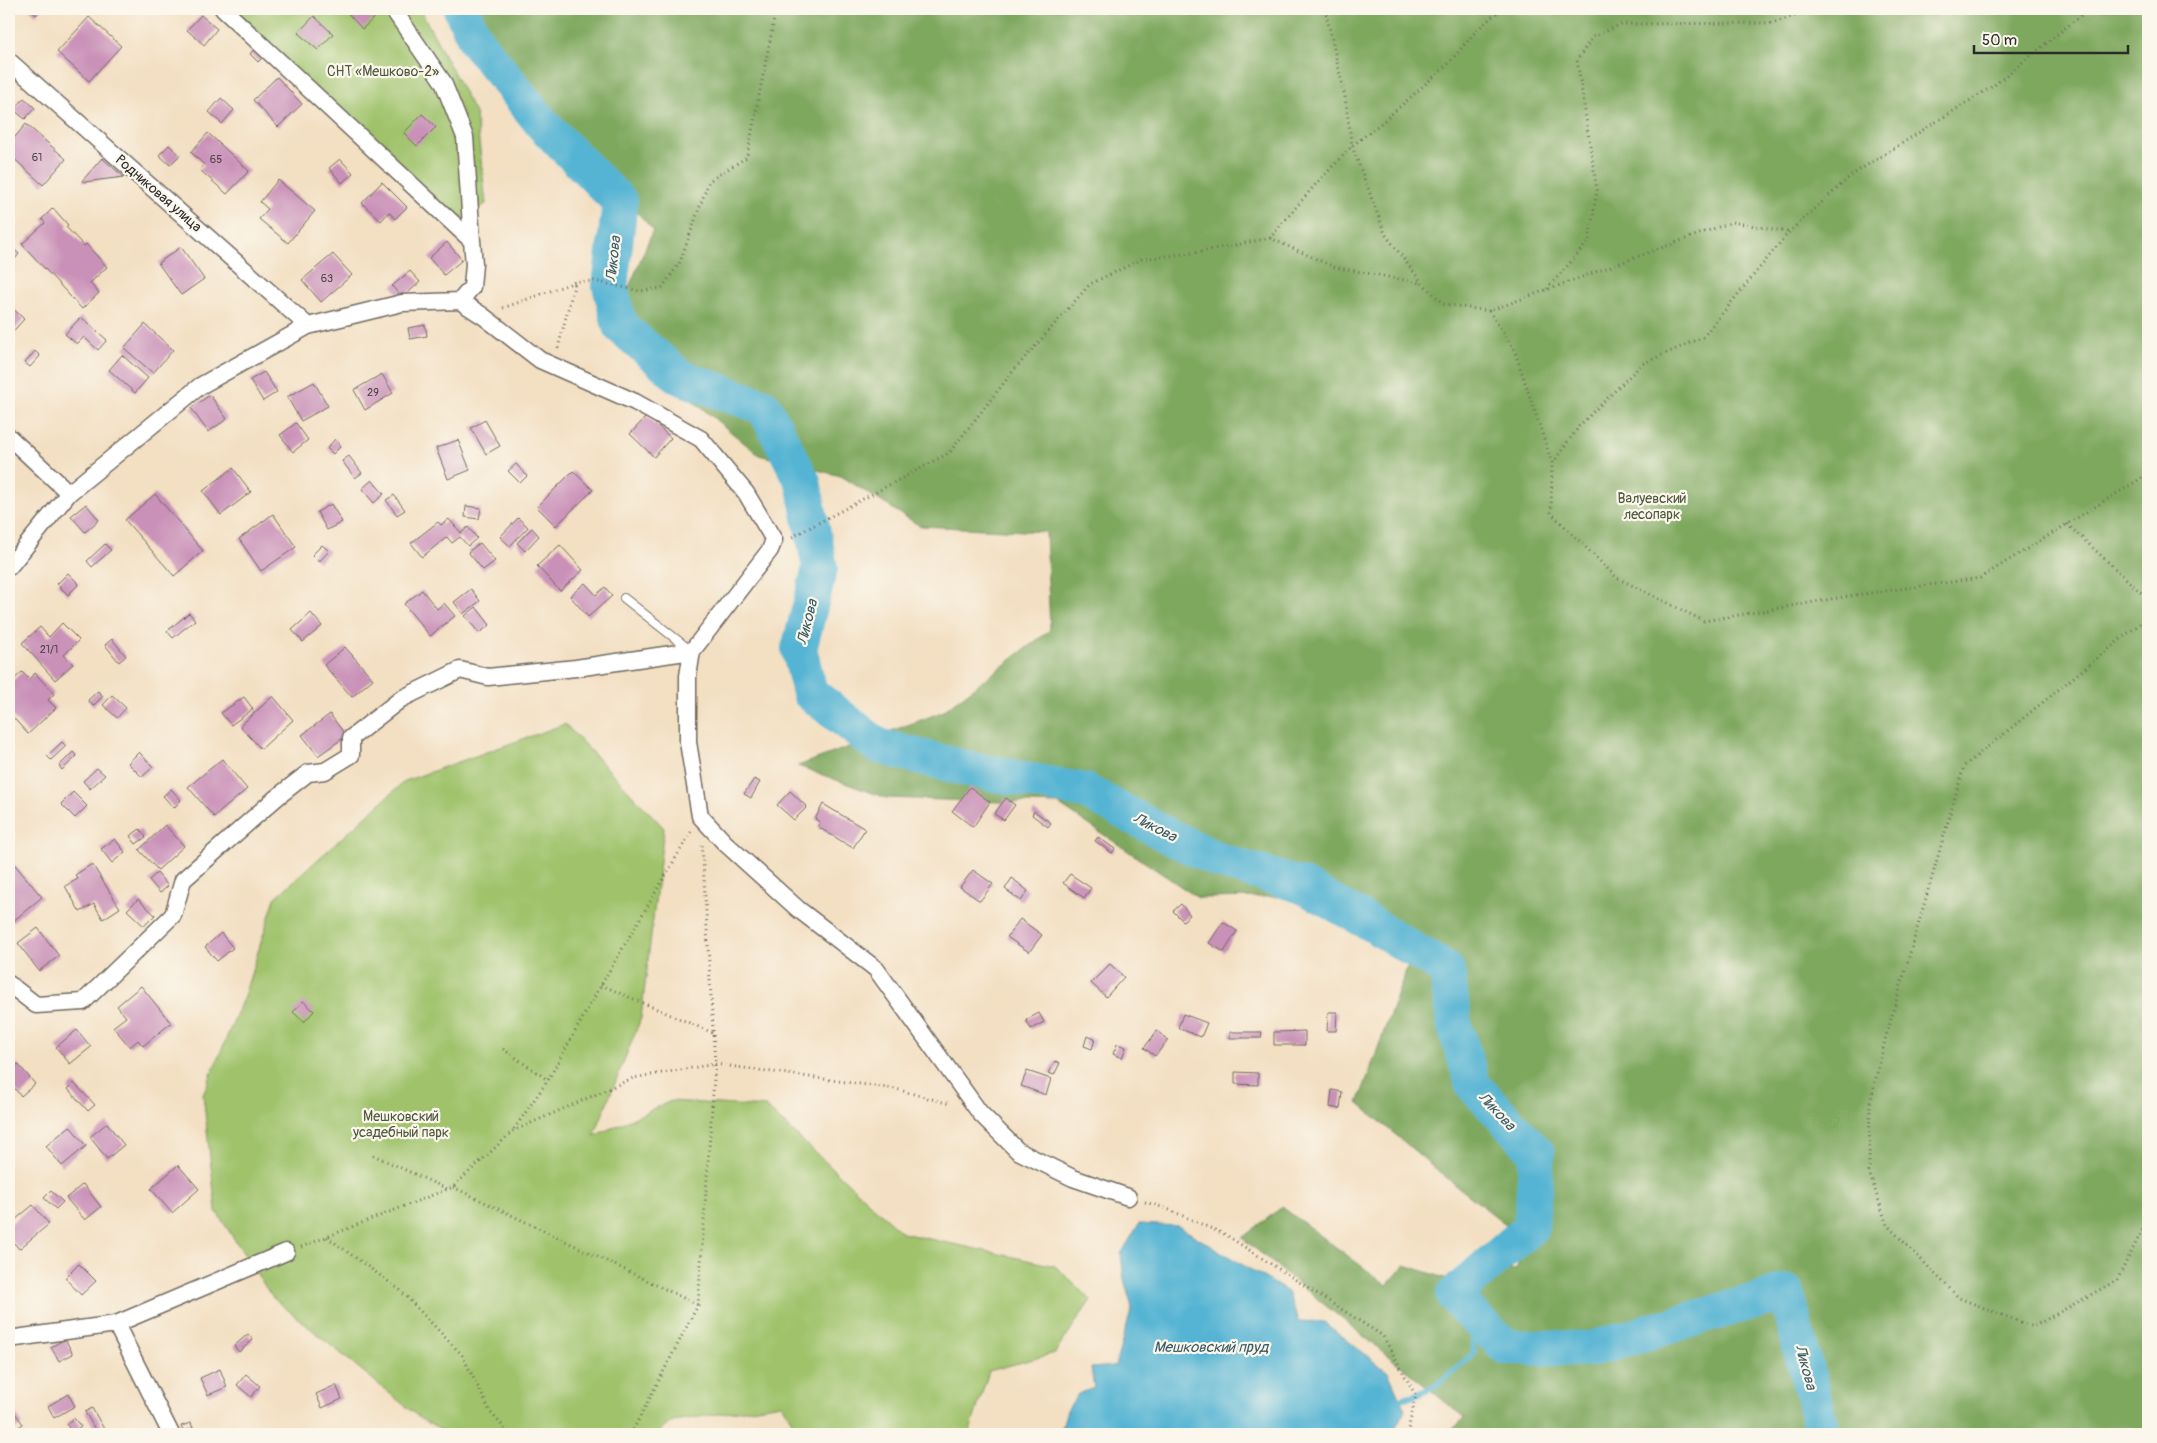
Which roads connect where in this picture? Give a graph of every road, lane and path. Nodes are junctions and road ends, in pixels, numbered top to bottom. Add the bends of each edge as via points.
1 (223, 9) edge
2 (393, 9) edge
3 (776, 9) edge
4 (1325, 9) edge
5 (1501, 9) edge
6 (1817, 9) edge
7 (2089, 9) edge
8 (9, 61) edge
9 (1352, 146) junction
10 (1789, 232) junction
11 (1270, 238) junction
12 (472, 241) junction
13 (575, 282) junction
14 (1422, 283) junction
15 (1547, 289) junction
16 (460, 302) junction
17 (1489, 310) junction
18 (483, 316) junction
19 (308, 326) junction
20 (553, 366) junction
21 (9, 437) edge
22 (1552, 464) junction
23 (2148, 469) edge
24 (69, 493) junction
25 (2067, 524) junction
26 (788, 539) dead end
27 (9, 567) edge
28 (624, 598) dead end
29 (2148, 599) edge
30 (2148, 617) edge
31 (692, 652) junction
32 (700, 816) junction
33 (9, 984) edge
34 (601, 985) junction
35 (713, 1033) junction
36 (503, 1049) dead end
37 (715, 1064) junction
38 (548, 1080) junction
39 (980, 1113) junction
40 (513, 1131) junction
41 (373, 1155) dead end
42 (453, 1187) junction
43 (448, 1190) junction
44 (1128, 1197) joint
45 (2148, 1219) edge
46 (327, 1237) junction
47 (286, 1252) joint
48 (698, 1305) junction
49 (116, 1324) junction
50 (9, 1339) edge
51 (171, 1434) edge
52 (510, 1434) edge
53 (631, 1434) edge
54 (1407, 1434) edge

1 - 12 street
2 - 12 street via 443,82 465,137
3 - 13 path via 747,157 709,182 680,262 662,288 640,291 594,281
4 - 9 path via 1345,97
5 - 9 path via 1477,30 1448,64
6 - 15 path via 1772,23 1622,24 1593,36 1577,60 1597,190 1589,241
7 - 10 path via 1993,86 1853,174
8 - 19 street, Родниковая улица
9 - 11 path
9 - 14 path via 1386,234
10 - 15 path via 1732,222
10 - 22 path via 1703,337 1642,364 1580,425
11 - 14 path via 1334,267
11 - 26 path via 1142,259 1090,284 1014,370 949,453
12 - 16 street via 472,287
13 - 18 path
13 - 20 path
14 - 17 path via 1444,304
15 - 17 path
16 - 18 street
16 - 19 street via 402,303
17 - 22 path via 1514,350
18 - 20 street via 540,360
19 - 24 street via 200,386
20 - 31 street via 635,402 702,440 746,493 774,540 770,550
21 - 24 street
22 - 25 path via 1552,513 1616,578 1704,621 1980,578
23 - 25 path via 2143,477
24 - 27 street
25 - 29 path
28 - 31 lane
30 - 45 path via 1964,766 1870,1103 1869,1172 1887,1225 1959,1298 2033,1327 2117,1280
31 - 32 street via 688,676 688,742
31 - 33 street via 488,677 460,670 443,678 400,699 351,738 351,755 325,771 308,772 183,880 173,915 83,1002 36,1006
32 - 34 path
32 - 35 path
32 - 39 street via 798,909 876,969
34 - 35 path
34 - 38 path
35 - 37 path
36 - 38 path
37 - 39 path via 896,1089
37 - 40 path via 633,1078
37 - 48 path
38 - 40 path
39 - 44 street via 1018,1151 1073,1178
40 - 42 path
41 - 43 path
42 - 43 path
42 - 48 path
43 - 46 path
44 - 54 path via 1165,1208 1226,1235 1383,1336 1416,1396
46 - 47 path
46 - 52 path via 400,1290 462,1355 491,1413
47 - 49 street
48 - 53 path
49 - 50 street
49 - 51 street

